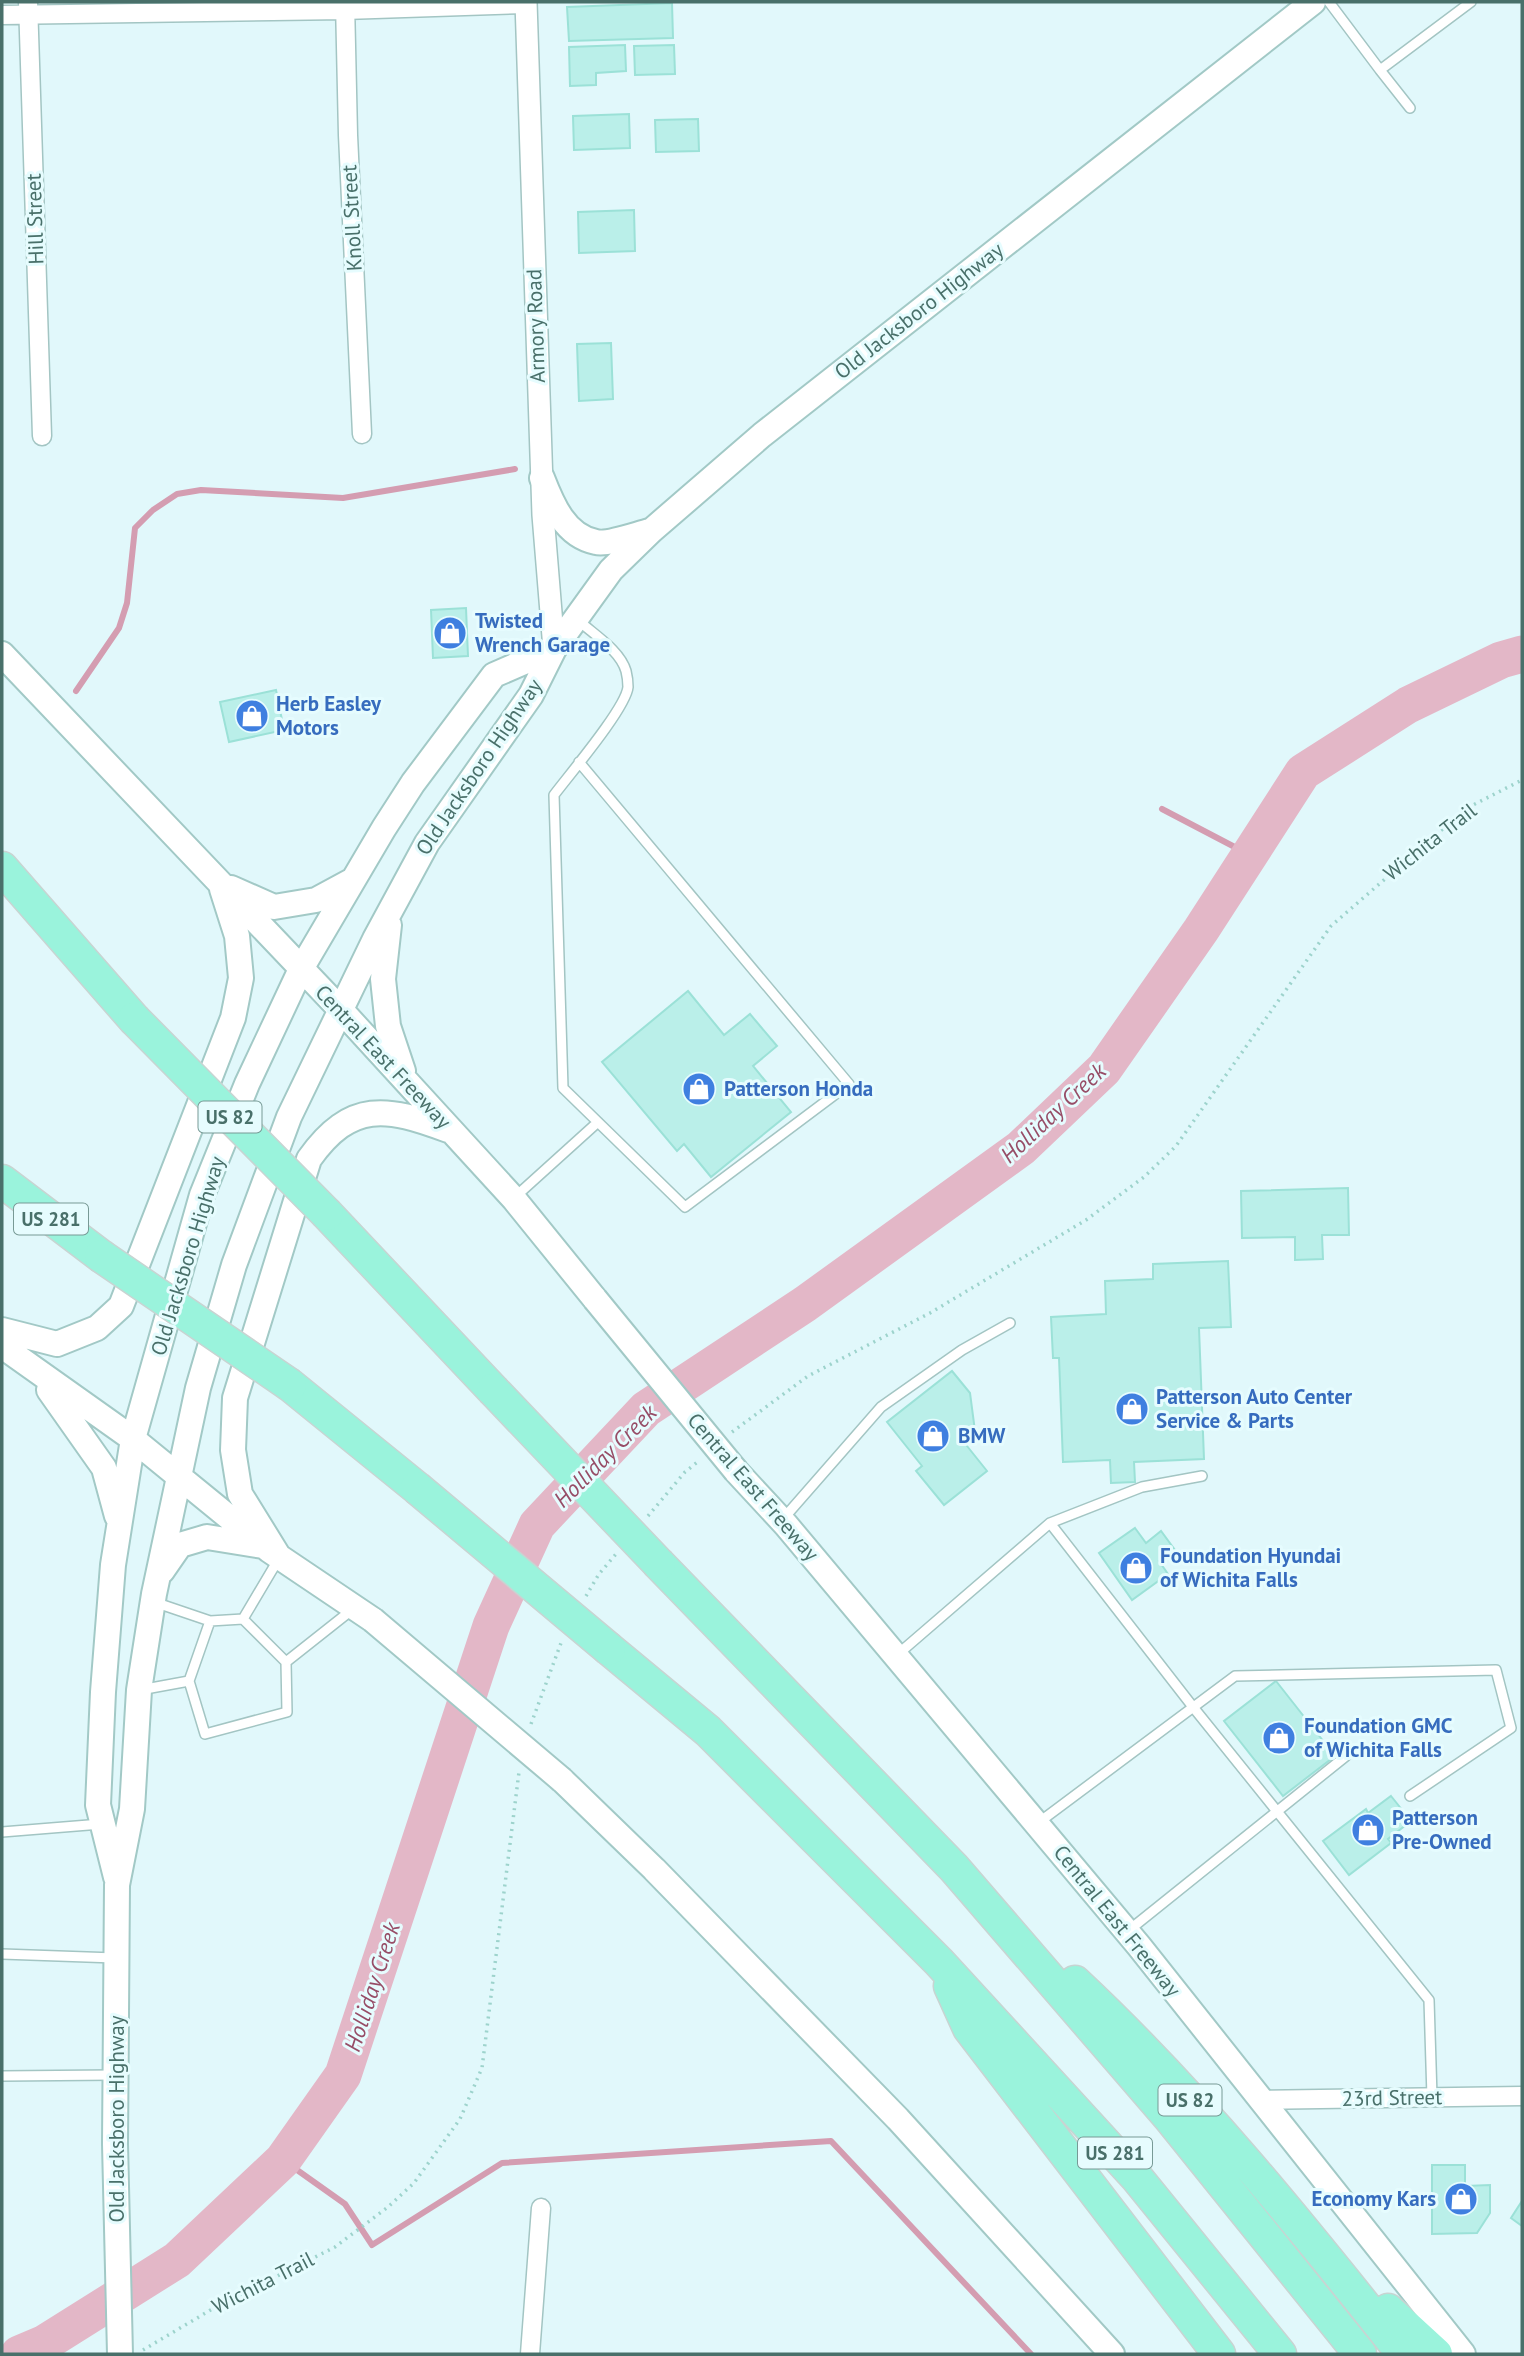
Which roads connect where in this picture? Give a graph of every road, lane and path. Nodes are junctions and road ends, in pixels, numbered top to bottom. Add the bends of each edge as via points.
1 (1313, 2) edge
2 (1329, 2) edge
3 (1471, 2) edge
4 (526, 3) edge
5 (345, 6) edge
6 (28, 8) edge
7 (2, 15) edge
8 (1380, 70) junction
9 (1410, 108) dead end
10 (362, 433) dead end
11 (42, 436) dead end
12 (542, 478) junction
13 (651, 531) junction
14 (576, 619) junction
15 (554, 649) junction
16 (2, 654) edge
17 (579, 762) junction
18 (1522, 780) edge
19 (2, 868) edge
20 (354, 879) junction
21 (2, 880) edge
22 (220, 884) junction
23 (1375, 886) dead end
24 (33, 903) junction
25 (390, 911) junction
26 (301, 969) junction
27 (340, 1009) junction
28 (406, 1082) junction
29 (598, 1122) junction
30 (452, 1132) junction
31 (2, 1181) edge
32 (2, 1199) edge
33 (514, 1199) junction
34 (101, 1256) junction
35 (1010, 1323) dead end
36 (2, 1330) edge
37 (2, 1346) edge
38 (36, 1372) junction
39 (133, 1439) junction
40 (178, 1476) junction
41 (1202, 1476) dead end
42 (782, 1521) junction
43 (119, 1522) junction
44 (1050, 1524) junction
45 (272, 1552) junction
46 (155, 1590) junction
47 (363, 1614) junction
48 (243, 1619) junction
49 (210, 1621) junction
50 (896, 1656) junction
51 (286, 1662) junction
52 (189, 1681) junction
53 (139, 1690) junction
54 (1194, 1707) junction
55 (1346, 1756) dead end
56 (1410, 1796) dead end
57 (1278, 1811) junction
58 (103, 1824) junction
59 (1036, 1824) junction
60 (2, 1832) edge
61 (954, 1868) junction
62 (117, 1885) junction
63 (1127, 1933) junction
64 (2, 1954) edge
65 (117, 1958) junction
66 (939, 1962) junction
67 (116, 2075) junction
68 (2, 2076) edge
69 (1522, 2096) edge
70 (1432, 2097) junction
71 (1261, 2100) junction
72 (388, 2207) dead end
73 (541, 2208) dead end
74 (1294, 2216) junction
75 (120, 2354) edge
76 (135, 2354) edge
77 (530, 2354) edge
78 (1112, 2354) edge
79 (1219, 2354) edge
80 (1280, 2354) edge
81 (1360, 2354) edge
82 (1402, 2354) edge
83 (1436, 2354) edge
84 (1463, 2354) edge

1 - 13 main road, Old Jacksboro Highway via 762,435
2 - 8 lane
3 - 8 lane
4 - 5 street
4 - 12 street, Armory Road
5 - 6 street
5 - 10 street, Knoll Street
6 - 7 street
6 - 11 street, Hill Street
8 - 9 lane
12 - 13 main road via 555,512 575,533 598,543
12 - 15 street, Armory Road
13 - 14 main road, Old Jacksboro Highway via 611,570
14 - 15 main road, Old Jacksboro Highway
14 - 17 lane via 618,656 626,670 628,689 619,709
15 - 20 main road, Old Jacksboro Highway via 494,676 413,783
15 - 25 main road, Old Jacksboro Highway via 531,695 427,843
16 - 22 main road, Central East Freeway
17 - 29 lane via 554,795 563,1088
17 - 29 lane via 849,1084 685,1207
18 - 23 path, Wichita Trail via 1473,806
19 - 24 highway, US 82
20 - 22 main road via 316,900 274,907
20 - 26 main road, Old Jacksboro Highway
21 - 24 highway
22 - 26 main road, Central East Freeway
22 - 36 main road via 237,936 241,978 233,1018 121,1306 97,1328 57,1344
24 - 61 highway, US 82, bridge via 134,1018
25 - 27 main road, Old Jacksboro Highway
25 - 28 main road via 383,979 388,1026
26 - 27 main road, Central East Freeway
26 - 39 main road, Old Jacksboro Highway via 202,1195
27 - 28 main road, Central East Freeway
27 - 40 main road, Old Jacksboro Highway via 289,1117 234,1265
28 - 30 main road, Central East Freeway
29 - 33 lane
30 - 33 main road, Central East Freeway
30 - 45 main road via 414,1118 375,1112 345,1121 323,1139 309,1159 235,1398 233,1450 240,1494
31 - 34 highway, US 281
32 - 34 highway
33 - 42 main road, Central East Freeway, bridge
34 - 66 highway, bridge via 290,1385 708,1731
35 - 42 lane via 962,1350 881,1407
37 - 38 main road
38 - 39 main road
38 - 43 main road via 104,1468
39 - 40 main road
39 - 43 main road, Old Jacksboro Highway
40 - 45 main road
40 - 46 main road, Old Jacksboro Highway
41 - 44 lane via 1142,1487
42 - 50 main road, Central East Freeway
43 - 58 main road, Old Jacksboro Highway via 103,1692 98,1805
44 - 50 lane
44 - 54 lane
45 - 46 main road via 207,1537 180,1545
45 - 47 main road
45 - 48 lane
46 - 49 lane
46 - 53 main road, Old Jacksboro Highway
47 - 51 lane
47 - 78 main road, bridge via 562,1780 654,1870 898,2119
48 - 49 lane
48 - 51 lane
49 - 52 lane
50 - 59 main road, Central East Freeway
51 - 52 lane via 287,1712 205,1734
52 - 53 lane
53 - 62 main road, Old Jacksboro Highway via 132,1809
54 - 56 lane via 1236,1676 1496,1670 1511,1728
54 - 57 lane
54 - 59 lane
55 - 57 lane
57 - 63 lane
57 - 70 lane via 1429,2000
58 - 60 lane
58 - 62 main road, Old Jacksboro Highway
59 - 63 main road, Central East Freeway
61 - 74 highway, US 82 via 1132,2035
61 - 81 highway, US 281 via 1169,2117
62 - 65 main road, Old Jacksboro Highway
63 - 71 main road, Central East Freeway
64 - 65 lane
65 - 67 main road, Old Jacksboro Highway
66 - 79 highway via 969,2028
66 - 80 highway, US 281 via 1137,2178
67 - 68 lane
67 - 75 main road, Old Jacksboro Highway
69 - 70 street, 23rd Street
70 - 71 street, 23rd Street
71 - 84 main road, Central East Freeway
72 - 76 path, Wichita Trail via 335,2247
73 - 77 street
74 - 82 highway, US 82
74 - 83 highway

